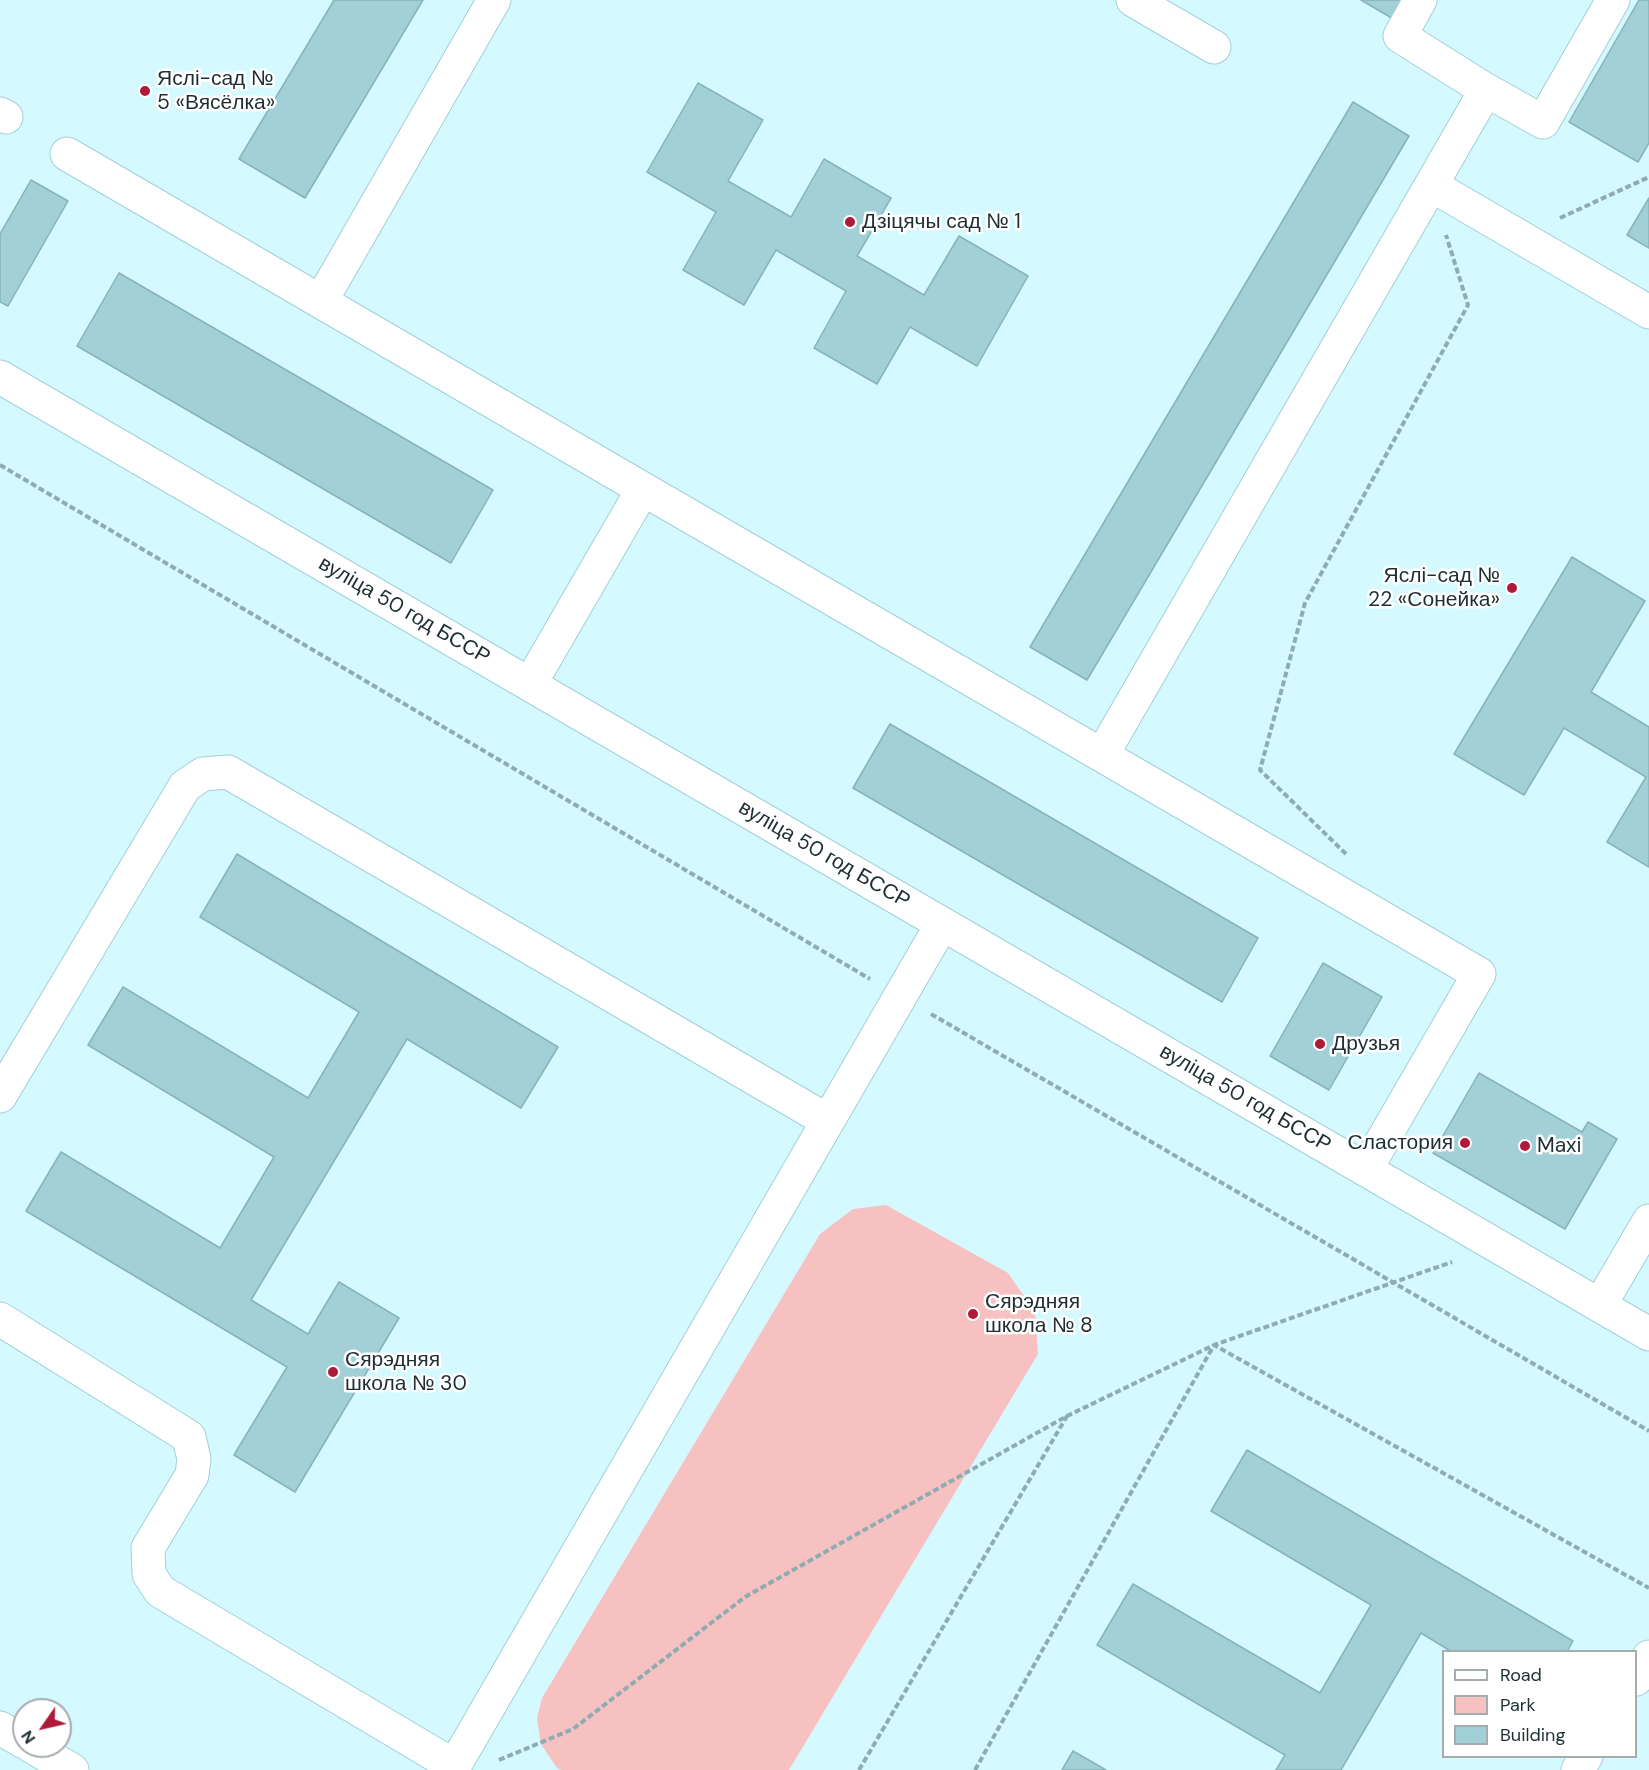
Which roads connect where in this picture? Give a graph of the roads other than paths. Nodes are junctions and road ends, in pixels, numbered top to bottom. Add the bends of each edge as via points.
1 (495, 0) edge
2 (1133, 0) edge
3 (1420, 0) edge
4 (1613, 0) edge
5 (1214, 47) dead end
6 (1486, 90) junction
7 (67, 154) dead end
8 (1431, 185) junction
9 (321, 301) junction
10 (1649, 312) edge
11 (0, 377) edge
12 (643, 489) junction
13 (530, 684) junction
14 (1102, 755) junction
15 (942, 924) junction
16 (0, 1096) edge
17 (828, 1121) junction
18 (1366, 1169) junction
19 (1649, 1221) edge
20 (1600, 1305) junction
21 (0, 1319) edge
22 (1649, 1334) edge
23 (1649, 1657) edge
24 (1637, 1675) edge
25 (52, 1758) edge
26 (453, 1768) edge
27 (72, 1770) edge

1 - 9 street
2 - 5 street
3 - 6 street via 1400,36
4 - 6 street via 1543,122
6 - 8 street
7 - 9 street
8 - 10 street
8 - 14 street
9 - 12 street
11 - 13 street, вуліца 50 год БССР
12 - 13 street
12 - 14 street
13 - 15 street, вуліца 50 год БССР
14 - 18 street via 1479,974
15 - 17 street
15 - 18 street, вуліца 50 год БССР
16 - 17 street via 185,786 203,774 228,772
17 - 26 street
18 - 20 street, вуліца 50 год БССР
19 - 20 street
20 - 22 street, вуліца 50 год БССР
21 - 26 street via 189,1437 194,1459 192,1475 148,1548 149,1574 160,1591
23 - 24 street
25 - 27 street

